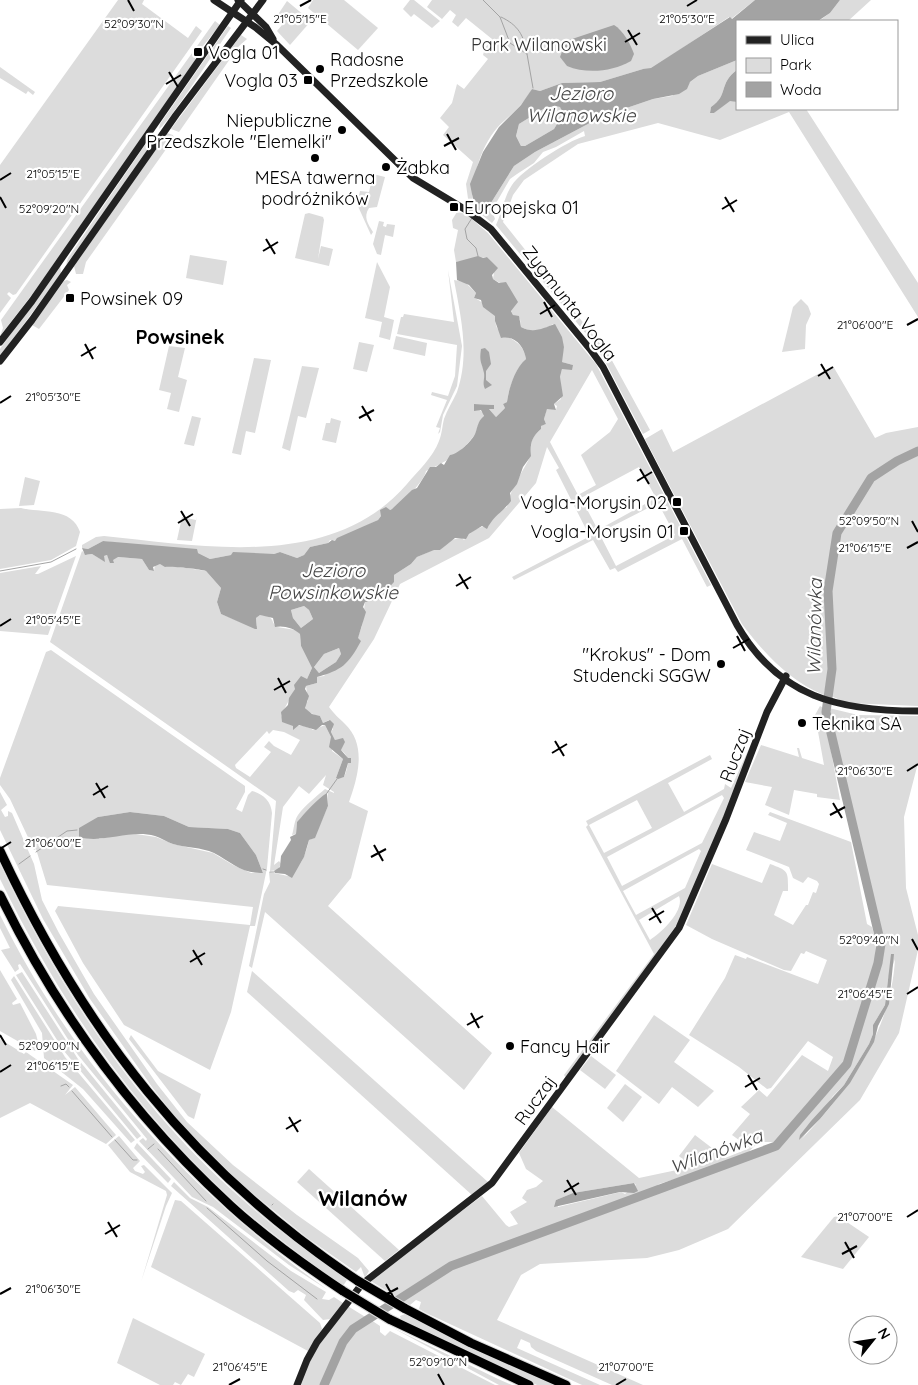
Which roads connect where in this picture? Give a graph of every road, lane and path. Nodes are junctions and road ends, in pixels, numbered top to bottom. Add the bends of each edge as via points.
1 (214, 0) edge
2 (263, 0) edge
3 (240, 1) edge
4 (233, 13) junction
5 (252, 14) junction
6 (246, 21) junction
7 (277, 45) junction
8 (0, 342) edge
9 (0, 361) edge
10 (786, 678) junction
11 (918, 711) edge
12 (0, 851) edge
13 (0, 895) edge
14 (297, 1385) edge
15 (529, 1385) edge
16 (566, 1385) edge

1 - 4 street, Zygmunta Vogla
2 - 5 street
3 - 4 street
3 - 5 street, Zygmunta Vogla
4 - 6 street, Zygmunta Vogla
4 - 8 street
5 - 6 street
5 - 7 street, Zygmunta Vogla via 266,27
6 - 7 street, Zygmunta Vogla
6 - 9 street
7 - 10 street, Zygmunta Vogla via 413,178 466,210 500,239 598,359 737,625 754,649
10 - 11 street, Zygmunta Vogla via 833,703 867,710
10 - 14 street, Ruczaj via 767,712 679,928 492,1183 362,1284 317,1342
12 - 16 highway, bridge via 45,941 79,999 162,1112 211,1164 260,1209 317,1254 358,1281 471,1343
13 - 15 highway, bridge via 41,971 107,1070 180,1156 231,1207 343,1291 389,1319

